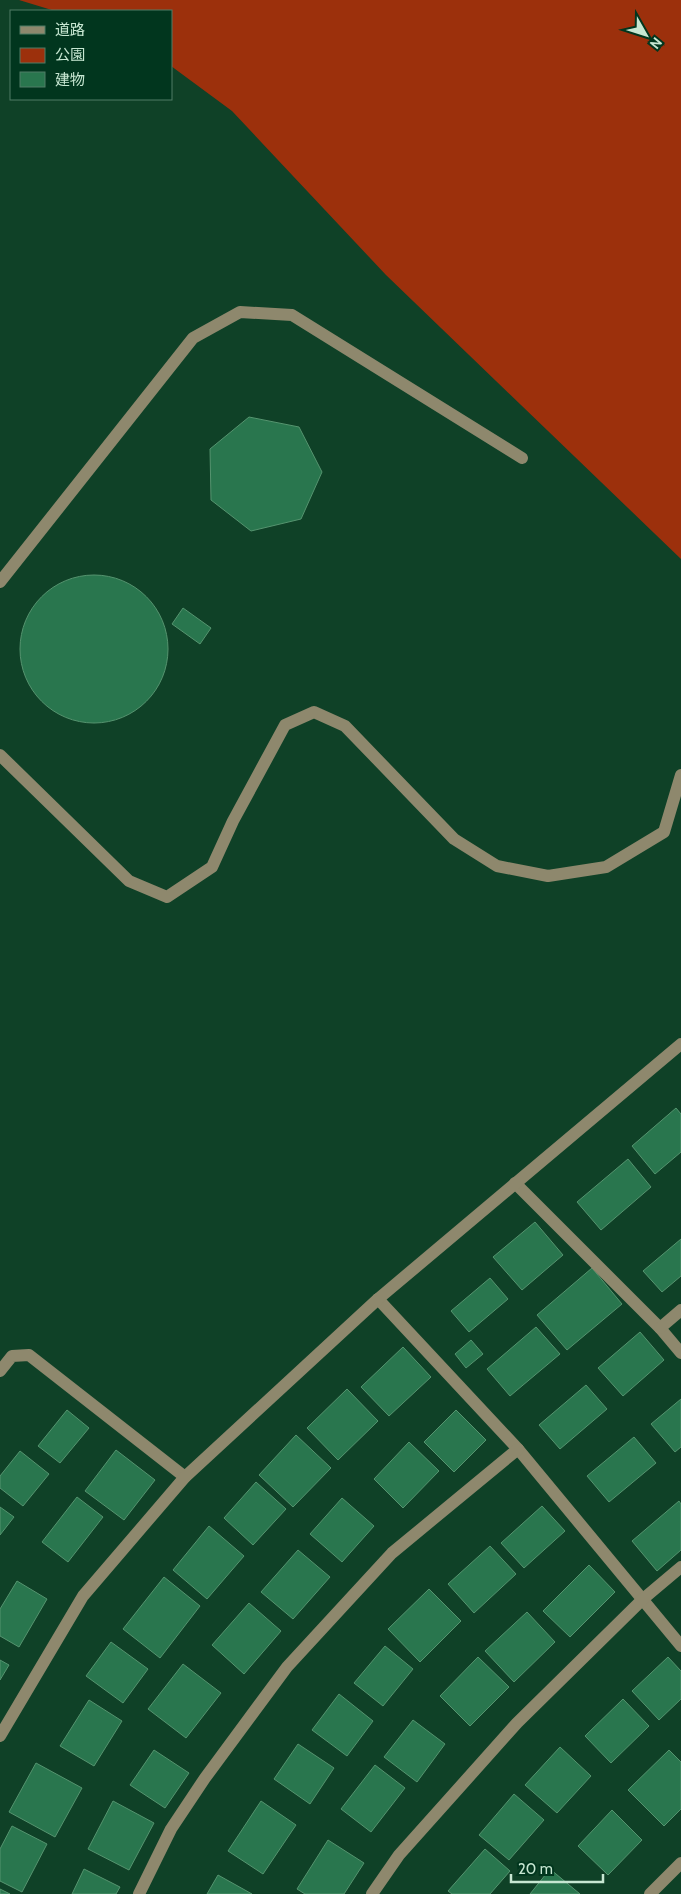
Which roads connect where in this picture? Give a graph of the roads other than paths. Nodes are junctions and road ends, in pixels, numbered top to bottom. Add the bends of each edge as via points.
1 (522, 458) dead end
2 (0, 582) edge
3 (0, 755) edge
4 (681, 775) edge
5 (681, 1044) edge
6 (515, 1183) junction
7 (378, 1299) junction
8 (681, 1310) edge
9 (660, 1328) junction
10 (681, 1353) edge
11 (0, 1371) edge
12 (518, 1449) junction
13 (185, 1477) junction
14 (681, 1567) edge
15 (643, 1599) junction
16 (681, 1646) edge
17 (0, 1736) edge
18 (681, 1863) edge
19 (139, 1894) edge
20 (372, 1894) edge
21 (650, 1894) edge

1 - 2 street via 292,315 240,312 193,338
3 - 4 street via 129,881 167,897 212,867 233,820 285,725 314,712 345,726 454,840 498,866 548,876 606,867 664,832
5 - 6 street
6 - 7 street
6 - 9 street
7 - 12 street
7 - 13 street
8 - 9 street
9 - 10 street
11 - 13 street via 12,1356 29,1355
12 - 15 street
12 - 19 street via 392,1553 287,1667 171,1829
13 - 17 street via 83,1596
14 - 15 street
15 - 16 street
15 - 20 street via 517,1723 399,1855
18 - 21 street

